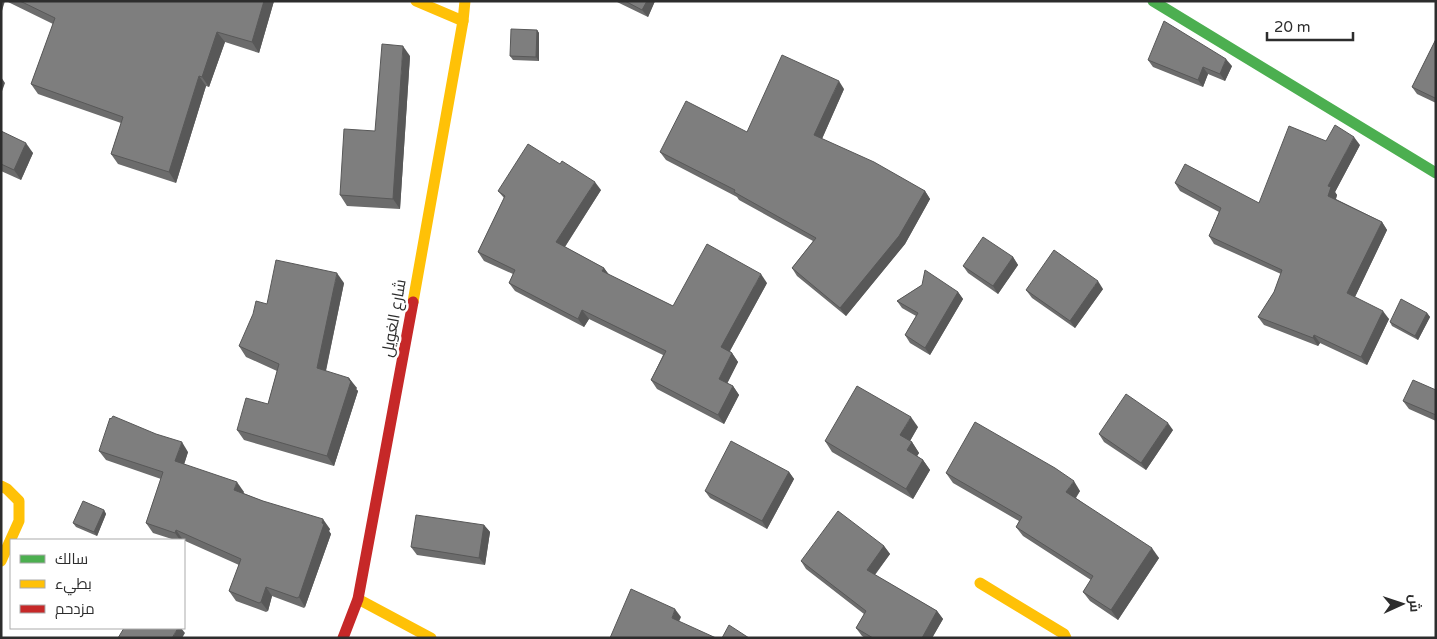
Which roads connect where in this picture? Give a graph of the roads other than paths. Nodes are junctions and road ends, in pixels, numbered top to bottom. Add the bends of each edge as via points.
1 (416, 1) edge
2 (465, 1) edge
3 (1153, 1) edge
4 (463, 21) junction
5 (1436, 173) edge
6 (1, 486) edge
7 (11, 539) edge
8 (10, 541) edge
9 (1, 561) edge
10 (980, 583) dead end
11 (358, 599) junction
12 (343, 638) edge
13 (431, 638) edge
14 (1066, 638) edge

1 - 4 street
2 - 4 street, شارع الغويل
3 - 5 street
4 - 11 street, شارع الغويل
6 - 7 street via 19,501 19,521
8 - 9 street
10 - 14 street
11 - 12 street, شارع الغويل
11 - 13 street

